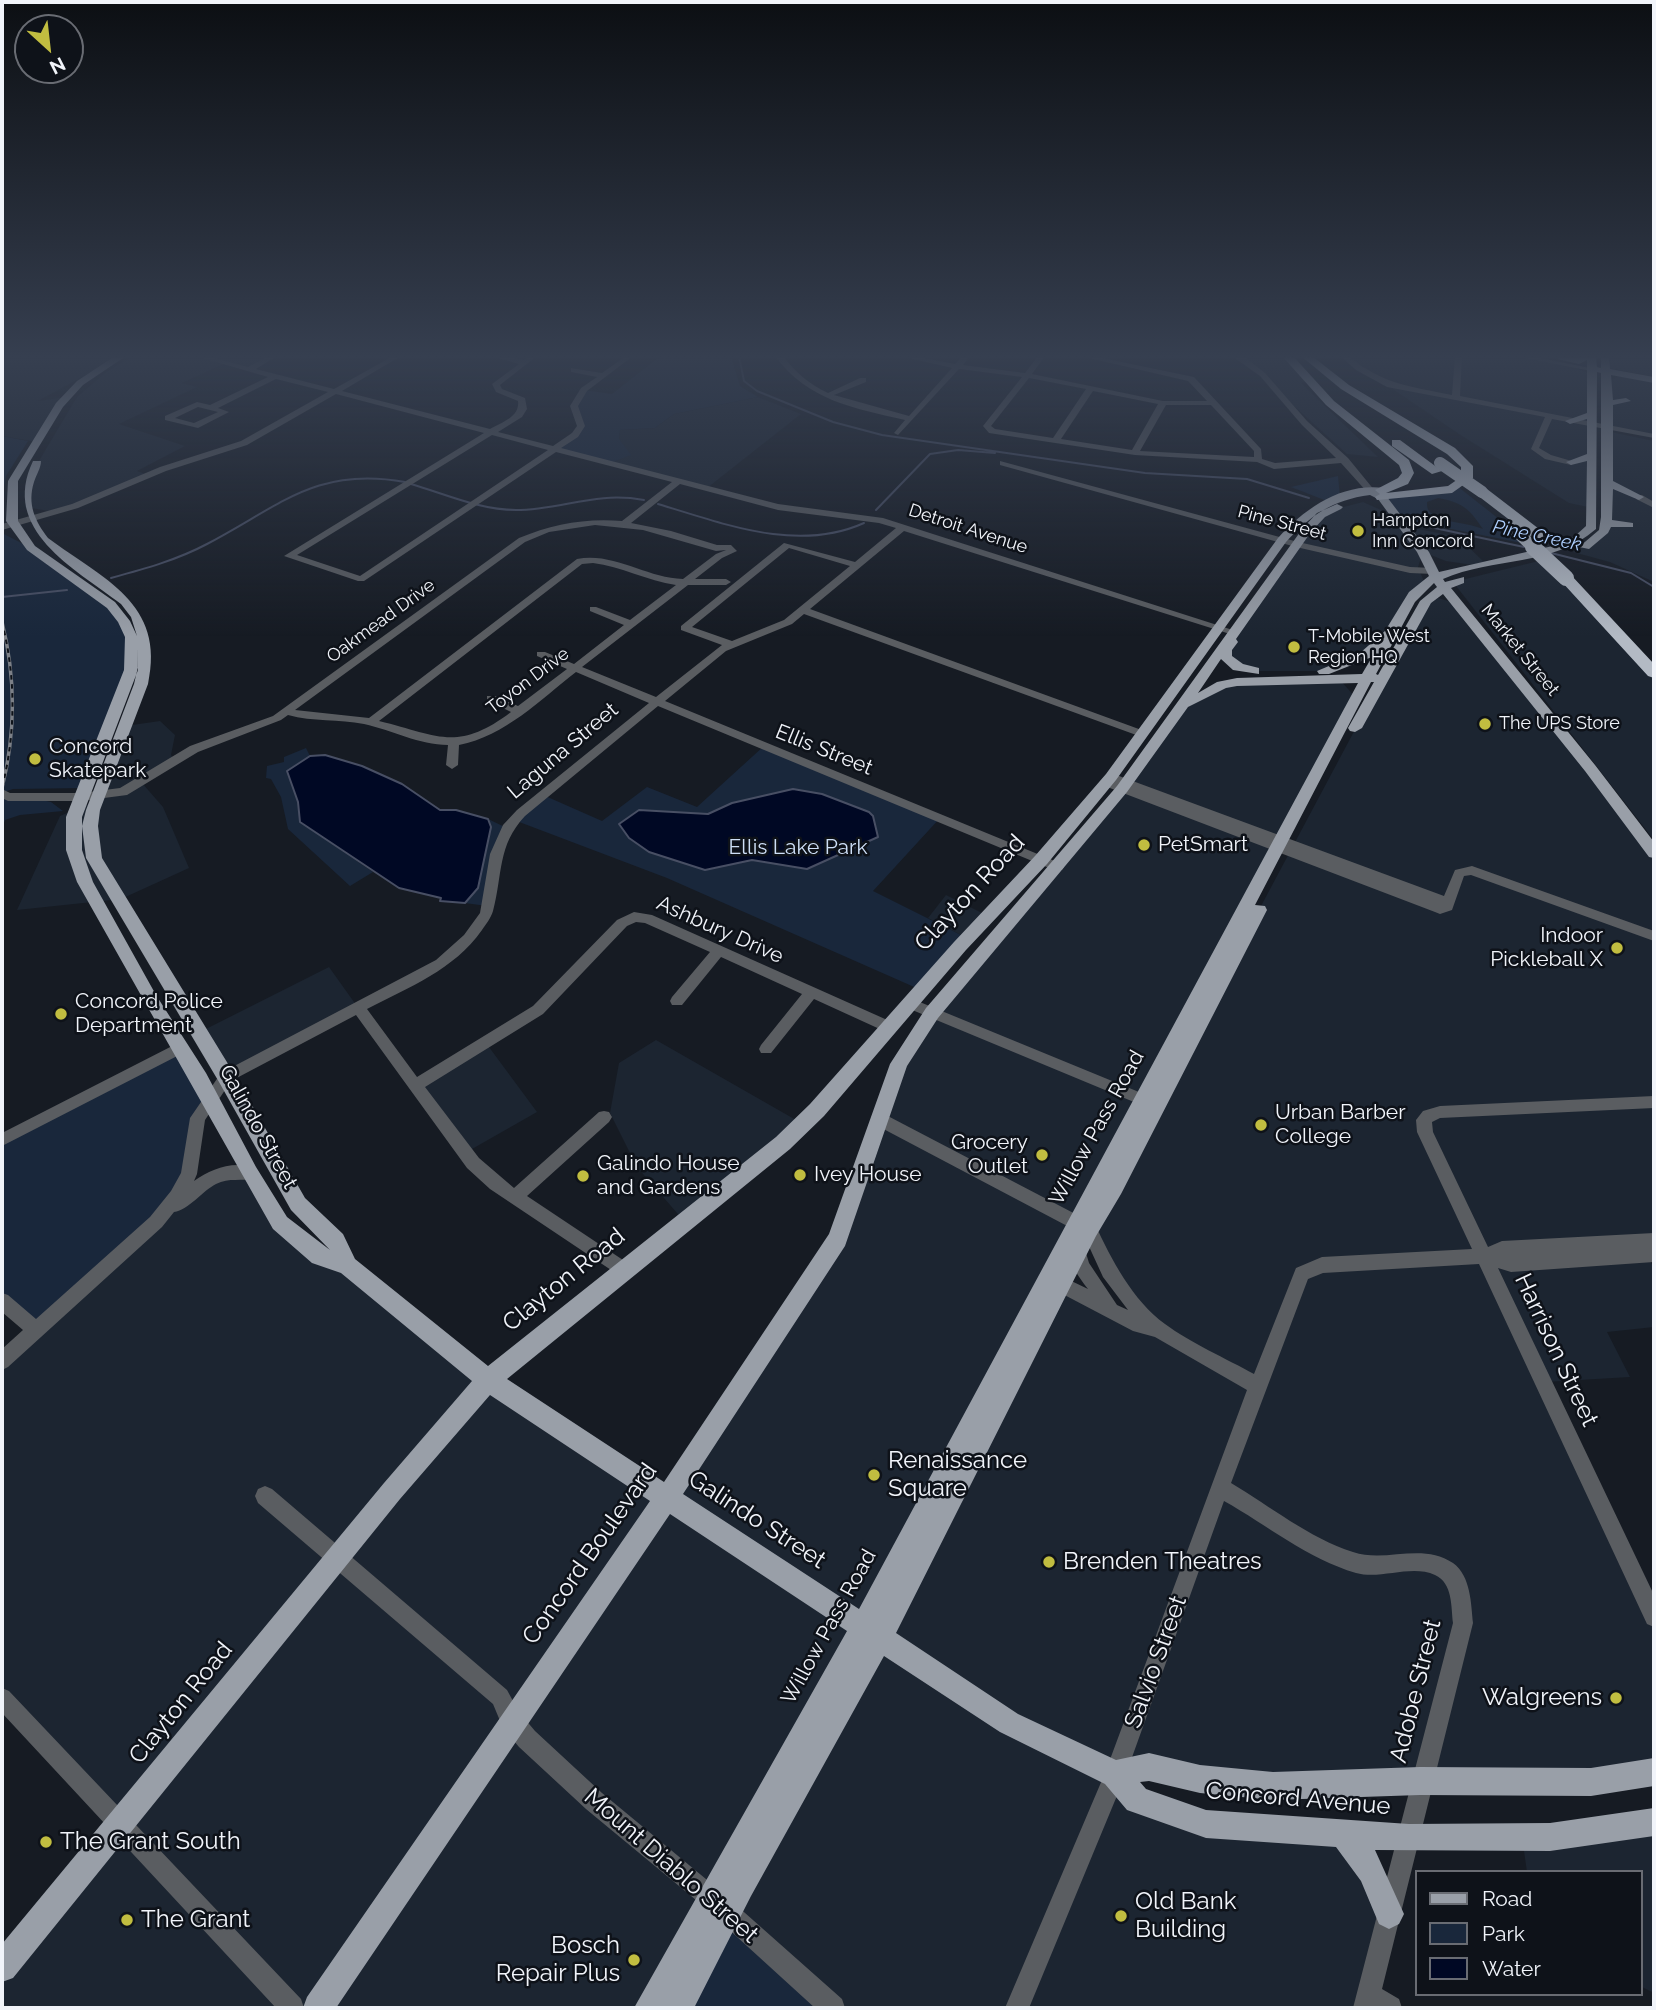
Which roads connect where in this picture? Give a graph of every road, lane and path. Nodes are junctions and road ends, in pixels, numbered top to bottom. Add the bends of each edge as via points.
1 (32, 450) edge
2 (45, 450) edge
3 (228, 450) edge
4 (461, 450) edge
5 (552, 450) edge
6 (562, 450) edge
7 (1116, 450) edge
8 (1137, 450) edge
9 (1256, 450) edge
10 (1335, 450) edge
11 (1347, 450) edge
12 (1388, 450) edge
13 (1412, 450) edge
14 (1416, 450) edge
15 (1449, 450) edge
16 (1536, 450) edge
17 (1593, 450) edge
18 (1607, 450) edge
19 (1135, 453) junction
20 (1593, 456) junction
21 (1258, 460) junction
22 (1345, 460) junction
23 (1572, 462) joint
24 (1003, 463) dead end
25 (1438, 467) junction
26 (679, 481) junction
27 (1608, 484) junction
28 (1376, 489) junction
29 (1476, 494) junction
30 (1639, 497) junction
31 (1607, 498) junction
32 (1348, 503) junction
33 (1654, 505) edge
34 (1396, 517) junction
35 (29, 519) junction
36 (625, 523) junction
37 (1606, 523) junction
38 (7, 524) edge
39 (1629, 525) dead end
40 (903, 527) junction
41 (1305, 533) junction
42 (1282, 540) junction
43 (1296, 544) junction
44 (1332, 552) junction
45 (1423, 552) junction
46 (1554, 553) junction
47 (857, 565) junction
48 (1473, 565) junction
49 (1442, 578) junction
50 (686, 582) junction
51 (726, 582) dead end
52 (1241, 599) junction
53 (1426, 601) junction
54 (593, 609) dead end
55 (1462, 609) junction
56 (804, 610) junction
57 (1245, 616) junction
58 (631, 624) junction
59 (1219, 627) junction
60 (1394, 627) junction
61 (1235, 631) junction
62 (1483, 635) junction
63 (729, 644) junction
64 (1654, 652) edge
65 (1506, 653) junction
66 (541, 654) dead end
67 (575, 667) junction
68 (1254, 671) junction
69 (1324, 671) junction
70 (1654, 673) edge
71 (1515, 674) junction
72 (1203, 676) junction
73 (1373, 677) junction
74 (1340, 680) junction
75 (1177, 685) junction
76 (491, 698) dead end
77 (1357, 699) junction
78 (658, 701) junction
79 (286, 711) junction
80 (519, 711) junction
81 (1176, 715) junction
82 (371, 722) junction
83 (1143, 734) junction
84 (454, 742) junction
85 (1334, 742) junction
86 (452, 765) dead end
87 (1334, 768) junction
88 (1108, 779) junction
89 (1124, 786) junction
90 (2, 793) edge
91 (88, 793) junction
92 (1654, 840) edge
93 (1286, 846) junction
94 (1654, 853) edge
95 (1041, 860) junction
96 (1058, 867) junction
97 (108, 923) junction
98 (138, 932) junction
99 (1654, 936) edge
100 (719, 950) junction
101 (811, 993) junction
102 (150, 1000) junction
103 (677, 1001) dead end
104 (910, 1003) junction
105 (359, 1009) junction
106 (932, 1013) junction
107 (192, 1024) junction
108 (889, 1027) junction
109 (180, 1048) junction
110 (766, 1049) dead end
111 (226, 1077) junction
112 (416, 1084) junction
113 (210, 1100) junction
114 (1654, 1102) edge
115 (1152, 1103) junction
116 (604, 1117) dead end
117 (879, 1119) junction
118 (2, 1140) edge
119 (249, 1173) junction
120 (516, 1196) junction
121 (1083, 1221) junction
122 (156, 1222) junction
123 (1650, 1251) edge
124 (1077, 1252) junction
125 (1484, 1256) junction
126 (348, 1266) junction
127 (623, 1270) junction
128 (1061, 1284) junction
129 (2, 1301) edge
130 (1117, 1314) junction
131 (36, 1330) junction
132 (1158, 1330) junction
133 (2, 1362) edge
134 (488, 1380) junction
135 (1259, 1387) junction
136 (1221, 1488) junction
137 (665, 1495) junction
138 (265, 1496) dead end
139 (337, 1560) junction
140 (1654, 1617) edge
141 (872, 1631) junction
142 (2, 1698) edge
143 (511, 1720) junction
144 (1654, 1772) edge
145 (1115, 1774) junction
146 (1420, 1781) junction
147 (1654, 1822) edge
148 (120, 1823) junction
149 (1343, 1834) junction
150 (1409, 1838) junction
151 (719, 1905) junction
152 (1389, 1914) junction
153 (2, 1967) edge
154 (1367, 2001) edge
155 (292, 2008) edge
156 (318, 2008) edge
157 (649, 2008) edge
158 (678, 2008) edge
159 (833, 2008) edge
160 (1017, 2008) edge
161 (1390, 2008) edge

1 - 38 main road via 13,481
2 - 35 main road via 27,481 24,496
3 - 35 street
4 - 5 street via 289,556 361,579
6 - 26 street, Detroit Avenue
7 - 19 street
8 - 19 street
9 - 21 street
10 - 22 street, Market Street
11 - 28 street, Market Street
12 - 28 highway via 1405,463 1408,473 1403,481
13 - 25 highway
14 - 25 highway
15 - 28 highway via 1467,466 1467,478 1452,489
16 - 23 street
17 - 20 main road, Willow Pass Road
18 - 27 main road
19 - 21 street
20 - 23 main road
20 - 46 main road, Willow Pass Road via 1592,527
21 - 22 street via 1274,466
22 - 28 street, Market Street
24 - 42 street, Pine Street
25 - 29 highway
26 - 36 street
26 - 40 street, Detroit Avenue via 778,507 859,516
27 - 30 main road
27 - 31 main road
28 - 32 main road
28 - 34 main road, Market Street
28 - 42 main road, Clayton Road via 1326,500 1309,509
29 - 64 highway via 1538,535
29 - 70 highway, bridge via 1566,578
30 - 31 main road
30 - 33 street
31 - 37 main road
32 - 34 main road via 1374,505
32 - 41 main road via 1321,515
34 - 45 main road, Market Street
35 - 38 street
35 - 91 main road via 44,540 125,601 143,632 145,667
36 - 50 street, Toyon Drive via 718,552
36 - 79 street, Oakmead Drive via 571,523 522,540
37 - 39 main road
37 - 46 main road, Willow Pass Road via 1597,539
38 - 91 main road via 31,548 111,605 131,637 131,670
40 - 47 street, Laguna Street
40 - 59 street, Detroit Avenue
41 - 43 main road
41 - 44 street via 1313,543
42 - 43 street, Pine Street
42 - 52 main road, Clayton Road
43 - 44 street, Pine Street
43 - 57 main road
44 - 49 street, Pine Street
45 - 48 main road via 1443,562
45 - 49 main road, Market Street
46 - 48 main road, Willow Pass Road
46 - 49 main road, Willow Pass Road
47 - 56 street, Laguna Street
47 - 63 street via 787,545 685,628
48 - 49 main road, Willow Pass Road
49 - 53 main road, Willow Pass Road
49 - 55 main road, Market Street
49 - 60 main road, Willow Pass Road via 1418,589
49 - 65 main road, Market Street
50 - 51 street
50 - 58 street, Toyon Drive
50 - 82 street via 601,561 573,564
52 - 57 main road
52 - 59 main road, Clayton Road
53 - 55 main road via 1447,600
53 - 73 main road, Willow Pass Road
54 - 58 street
55 - 62 main road, Market Street
56 - 63 street, Laguna Street via 788,622
56 - 83 street
57 - 61 main road
58 - 67 street, Toyon Drive
59 - 61 street, Detroit Avenue
59 - 75 main road, Clayton Road
60 - 69 main road via 1365,656
60 - 73 main road, Willow Pass Road
61 - 68 main road via 1226,657 1238,667
61 - 72 main road
62 - 65 main road
62 - 71 main road, Market Street
63 - 78 street, Laguna Street
65 - 71 main road
65 - 92 main road, Market Street
66 - 67 street, Ellis Street
67 - 78 street, Ellis Street
67 - 80 street, Toyon Drive
68 - 69 main road
68 - 72 main road
69 - 73 main road
71 - 94 main road, Market Street
72 - 75 main road
72 - 81 main road
73 - 74 main road
73 - 77 main road, Willow Pass Road
73 - 87 main road, Willow Pass Road
74 - 77 main road
74 - 81 main road via 1222,685 1193,699
75 - 83 main road, Clayton Road
76 - 80 street
77 - 85 main road, Willow Pass Road
78 - 95 street, Ellis Street
78 - 105 street, Laguna Street via 508,828 496,854 485,914 458,950
79 - 82 street, Toyon Drive
79 - 91 street, Oakmead Drive via 194,749 123,792
80 - 84 street, Toyon Drive via 489,732
81 - 89 main road
82 - 84 street, Toyon Drive via 421,741
83 - 88 main road, Clayton Road
84 - 86 street
85 - 87 main road via 1341,745
85 - 93 main road, Willow Pass Road
87 - 93 main road, Willow Pass Road
88 - 89 street
88 - 95 main road, Clayton Road
89 - 93 street
89 - 96 main road
90 - 91 street, Oakmead Drive via 9,797
91 - 97 main road, Galindo Street via 74,817 74,850 85,882
91 - 98 main road, Galindo Street via 94,858
93 - 99 street via 1440,909 1447,907 1459,873 1472,870
93 - 115 main road, Willow Pass Road
95 - 96 street, Ellis Street
95 - 104 main road, Clayton Road
96 - 106 main road
97 - 98 main road via 125,933
97 - 102 main road, Galindo Street
98 - 107 main road, Galindo Street
100 - 101 street, Ashbury Drive
100 - 103 street
100 - 112 street, Ashbury Drive via 647,918 634,917 622,923 538,1010
101 - 108 street, Ashbury Drive
101 - 110 street
102 - 107 main road via 168,997
102 - 109 main road, Galindo Street
104 - 106 street
104 - 108 main road, Clayton Road
105 - 111 street, Laguna Street
105 - 112 street
106 - 115 street
106 - 117 main road via 899,1064
107 - 111 main road, Galindo Street
108 - 127 main road, Clayton Road via 783,1143
109 - 113 main road, Galindo Street
109 - 118 street
111 - 113 street
111 - 126 main road, Galindo Street via 298,1204 336,1241
112 - 120 street via 473,1163
113 - 119 main road, Galindo Street
113 - 122 street via 198,1118 188,1174
114 - 125 street, Harrison Street via 1428,1115 1425,1132
115 - 121 main road, Willow Pass Road
116 - 120 street
117 - 121 street
117 - 137 main road, Concord Boulevard via 838,1239
119 - 122 street via 229,1169 211,1178
119 - 126 main road, Galindo Street via 280,1223 319,1256
120 - 127 street
121 - 124 main road, Willow Pass Road
121 - 132 street via 1104,1267
121 - 141 main road, Willow Pass Road
122 - 131 street
123 - 125 street via 1511,1264
124 - 128 main road, Willow Pass Road
124 - 130 street via 1092,1285
125 - 135 street, Salvio Street via 1322,1265 1302,1274
125 - 140 street, Harrison Street
126 - 134 main road, Galindo Street
127 - 134 main road, Clayton Road
128 - 130 street
128 - 141 main road, Willow Pass Road
129 - 131 street
130 - 132 street
131 - 133 street
132 - 135 street
134 - 137 main road, Galindo Street
134 - 139 main road, Clayton Road
135 - 136 street, Salvio Street
136 - 145 street, Salvio Street
136 - 146 street, Adobe Street via 1356,1563 1426,1563 1453,1577 1460,1591 1462,1623
137 - 141 main road, Galindo Street
137 - 143 main road, Concord Boulevard
138 - 139 street, Mount Diablo Street
139 - 143 street, Mount Diablo Street via 500,1697
139 - 148 main road, Clayton Road
141 - 145 main road, Galindo Street via 1009,1723
141 - 151 main road, Willow Pass Road
142 - 148 street
143 - 151 street, Mount Diablo Street via 594,1801
143 - 156 main road, Concord Boulevard
144 - 146 main road, Concord Avenue via 1591,1783
145 - 146 main road, Concord Avenue via 1149,1767 1200,1779 1273,1786
145 - 149 main road, Concord Avenue via 1137,1800 1206,1824
145 - 160 street, Salvio Street
146 - 150 street
147 - 150 main road, Concord Avenue via 1550,1837
148 - 153 main road, Clayton Road
148 - 155 street
149 - 150 main road, Concord Avenue
149 - 152 main road via 1368,1862
150 - 152 street
151 - 157 main road, Willow Pass Road
151 - 158 main road, Willow Pass Road
151 - 159 street, Mount Diablo Street
152 - 154 street
154 - 161 street

